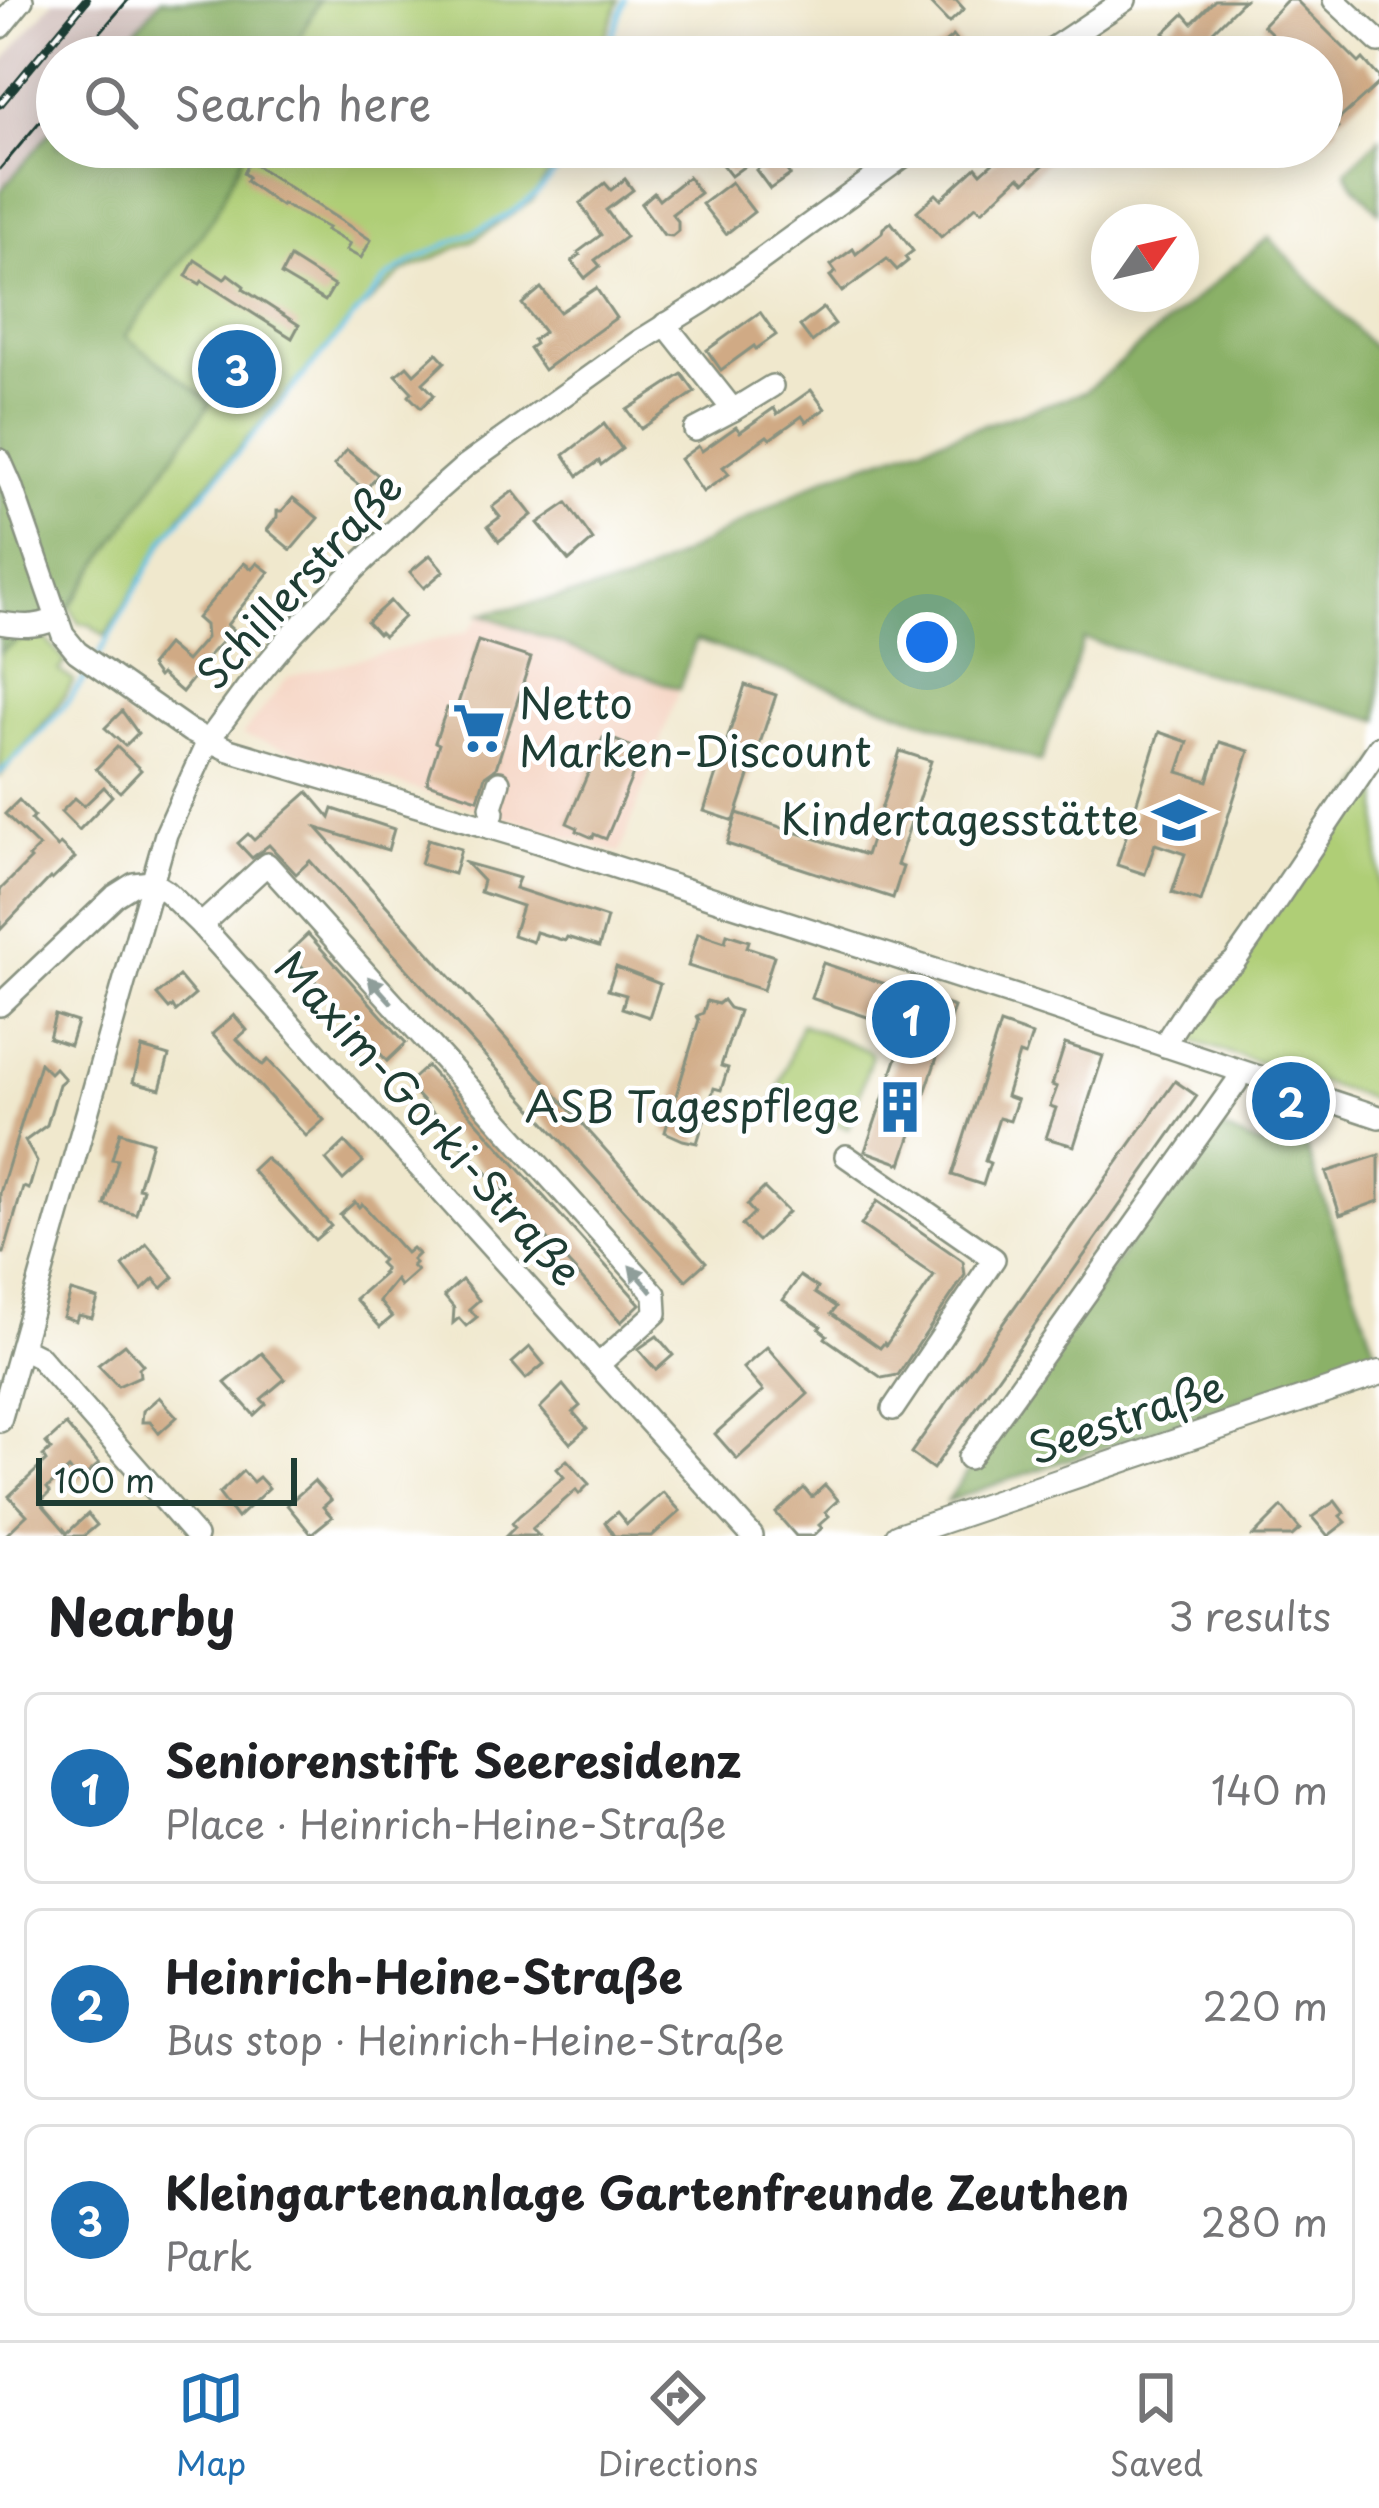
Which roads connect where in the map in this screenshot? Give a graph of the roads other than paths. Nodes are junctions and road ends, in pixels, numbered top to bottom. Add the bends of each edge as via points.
1 (22, 0) edge
2 (1125, 0) edge
3 (1334, 0) edge
4 (0, 27) edge
5 (1071, 36) edge
6 (1379, 42) edge
7 (888, 168) edge
8 (665, 324) junction
9 (772, 386) dead end
10 (733, 410) junction
11 (694, 430) dead end
12 (0, 460) edge
13 (55, 619) junction
14 (0, 623) edge
15 (208, 741) junction
16 (1374, 755) edge
17 (499, 782) dead end
18 (489, 827) junction
19 (151, 882) junction
20 (201, 925) junction
21 (0, 1005) edge
22 (1165, 1046) junction
23 (1239, 1072) junction
24 (1379, 1117) edge
25 (846, 1156) dead end
26 (22, 1348) junction
27 (598, 1365) junction
28 (1379, 1373) edge
29 (893, 1409) dead end
30 (0, 1421) edge
31 (969, 1458) dead end
32 (196, 1536) edge
33 (752, 1536) edge
34 (898, 1536) edge

1 - 4 street
2 - 5 street
3 - 6 street
7 - 8 street, Schillerstraße
8 - 10 street
8 - 15 street, Schillerstraße via 431,496 291,635
9 - 10 street
10 - 11 street
12 - 13 street
13 - 14 street
13 - 15 street via 76,652
15 - 18 street
15 - 19 street, Schillerstraße
16 - 22 street via 1234,962 1202,986
17 - 18 street
18 - 22 street
19 - 20 street, Maxim-Gorki-Straße
19 - 21 street via 115,896
19 - 26 street, Schillerstraße
20 - 27 street, Maxim-Gorki-Straße
27 -> 20 street, Maxim-Gorki-Straße via 656,1312 655,1294 267,864
22 - 23 street
23 - 24 street
23 - 31 street
25 - 29 street via 994,1259
26 - 30 street, Schillerstraße
26 - 32 street via 38,1356
27 - 33 street, Maxim-Gorki-Straße
28 - 34 main road, Seestraße

